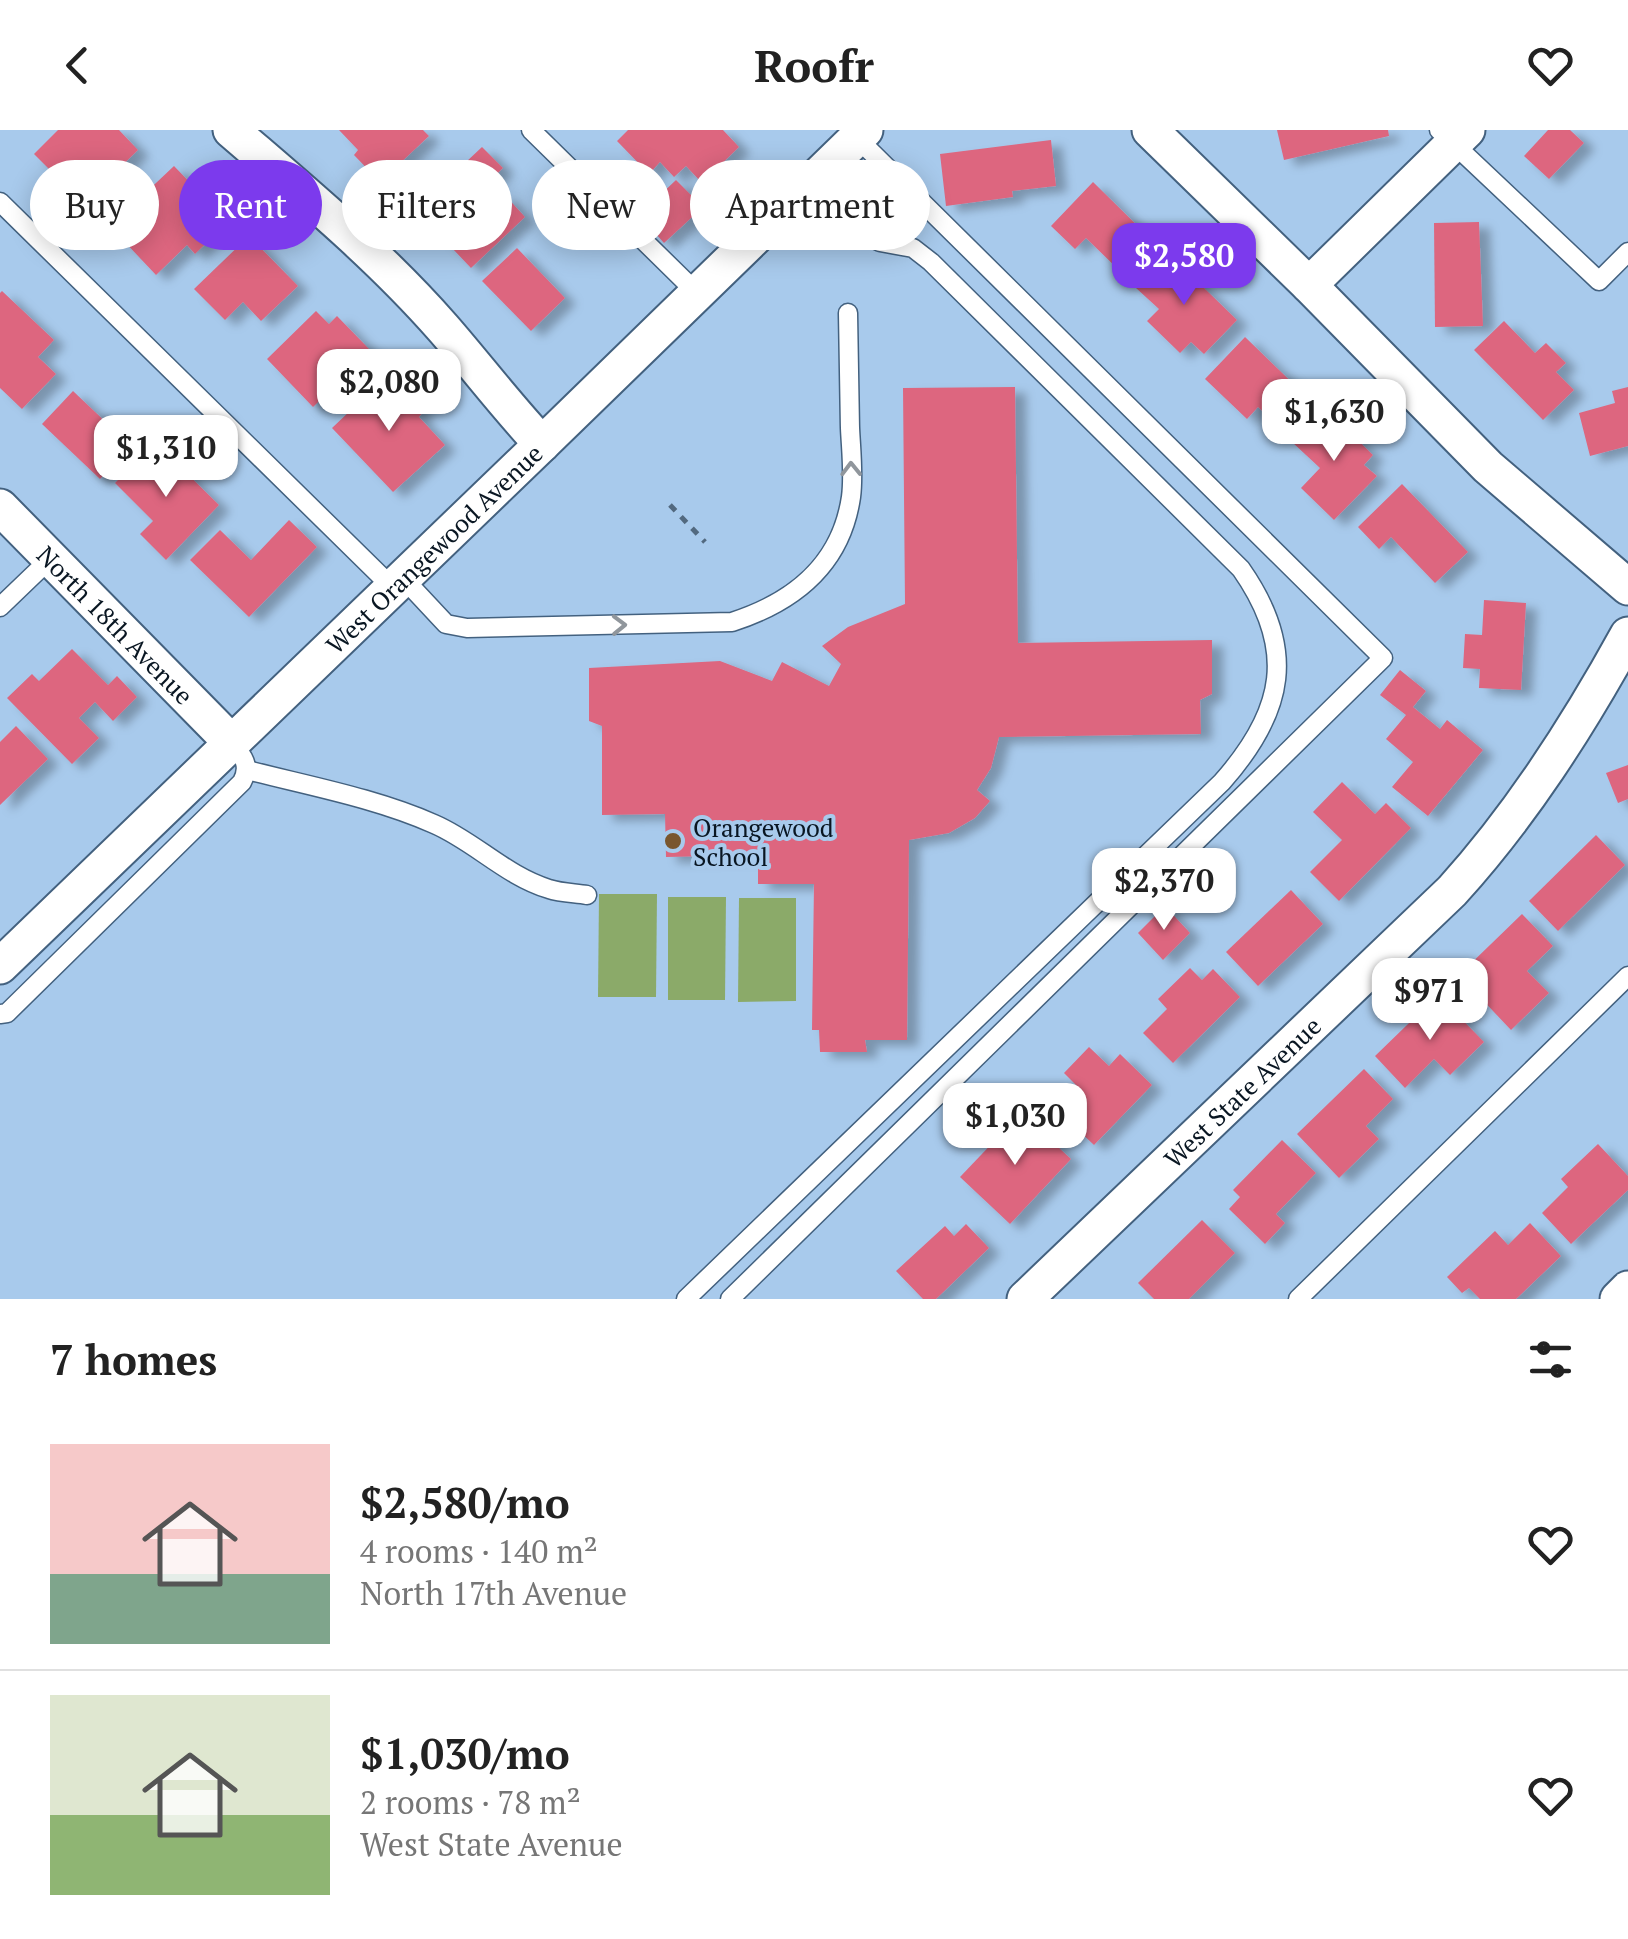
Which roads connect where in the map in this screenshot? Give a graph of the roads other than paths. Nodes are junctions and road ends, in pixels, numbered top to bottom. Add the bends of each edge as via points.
1 (231, 130) edge
2 (531, 130) edge
3 (1150, 130) edge
4 (856, 133) edge
5 (1453, 135) edge
6 (831, 160) edge
7 (0, 202) edge
8 (742, 250) edge
9 (916, 250) edge
10 (1628, 252) edge
11 (1310, 285) junction
12 (698, 293) junction
13 (848, 313) dead end
14 (542, 444) junction
15 (0, 507) edge
16 (50, 558) junction
17 (398, 583) junction
18 (1628, 587) edge
19 (0, 606) edge
20 (1628, 635) edge
21 (240, 756) junction
22 (587, 895) dead end
23 (0, 966) edge
24 (1628, 976) edge
25 (0, 1014) edge
26 (1628, 1289) edge
27 (686, 1299) edge
28 (730, 1299) edge
29 (1025, 1299) edge
30 (1298, 1299) edge
31 (1618, 1299) edge

1 - 14 street via 346,229
2 - 12 lane
3 - 11 street
4 - 6 street, West Orangewood Avenue
4 - 28 lane via 1383,658
5 - 10 lane via 1599,280
5 - 11 street
7 - 17 lane
8 - 12 street, West Orangewood Avenue
9 - 27 lane via 1240,569 1272,627 1274,693 1261,730 1222,782
11 - 18 street via 1488,467
12 - 14 street, West Orangewood Avenue
17 -> 13 lane via 446,624 467,628 732,622 786,599 828,560 852,496
14 - 17 street, West Orangewood Avenue
15 - 16 street, North 18th Avenue
16 - 19 lane
16 - 21 street, North 18th Avenue
17 - 21 street, West Orangewood Avenue
20 - 29 street, West State Avenue via 1558,754 1489,851
21 - 22 lane via 431,822 520,876 550,890
21 - 23 street, West Orangewood Avenue
21 - 25 lane via 242,782
24 - 30 lane
26 - 31 street

